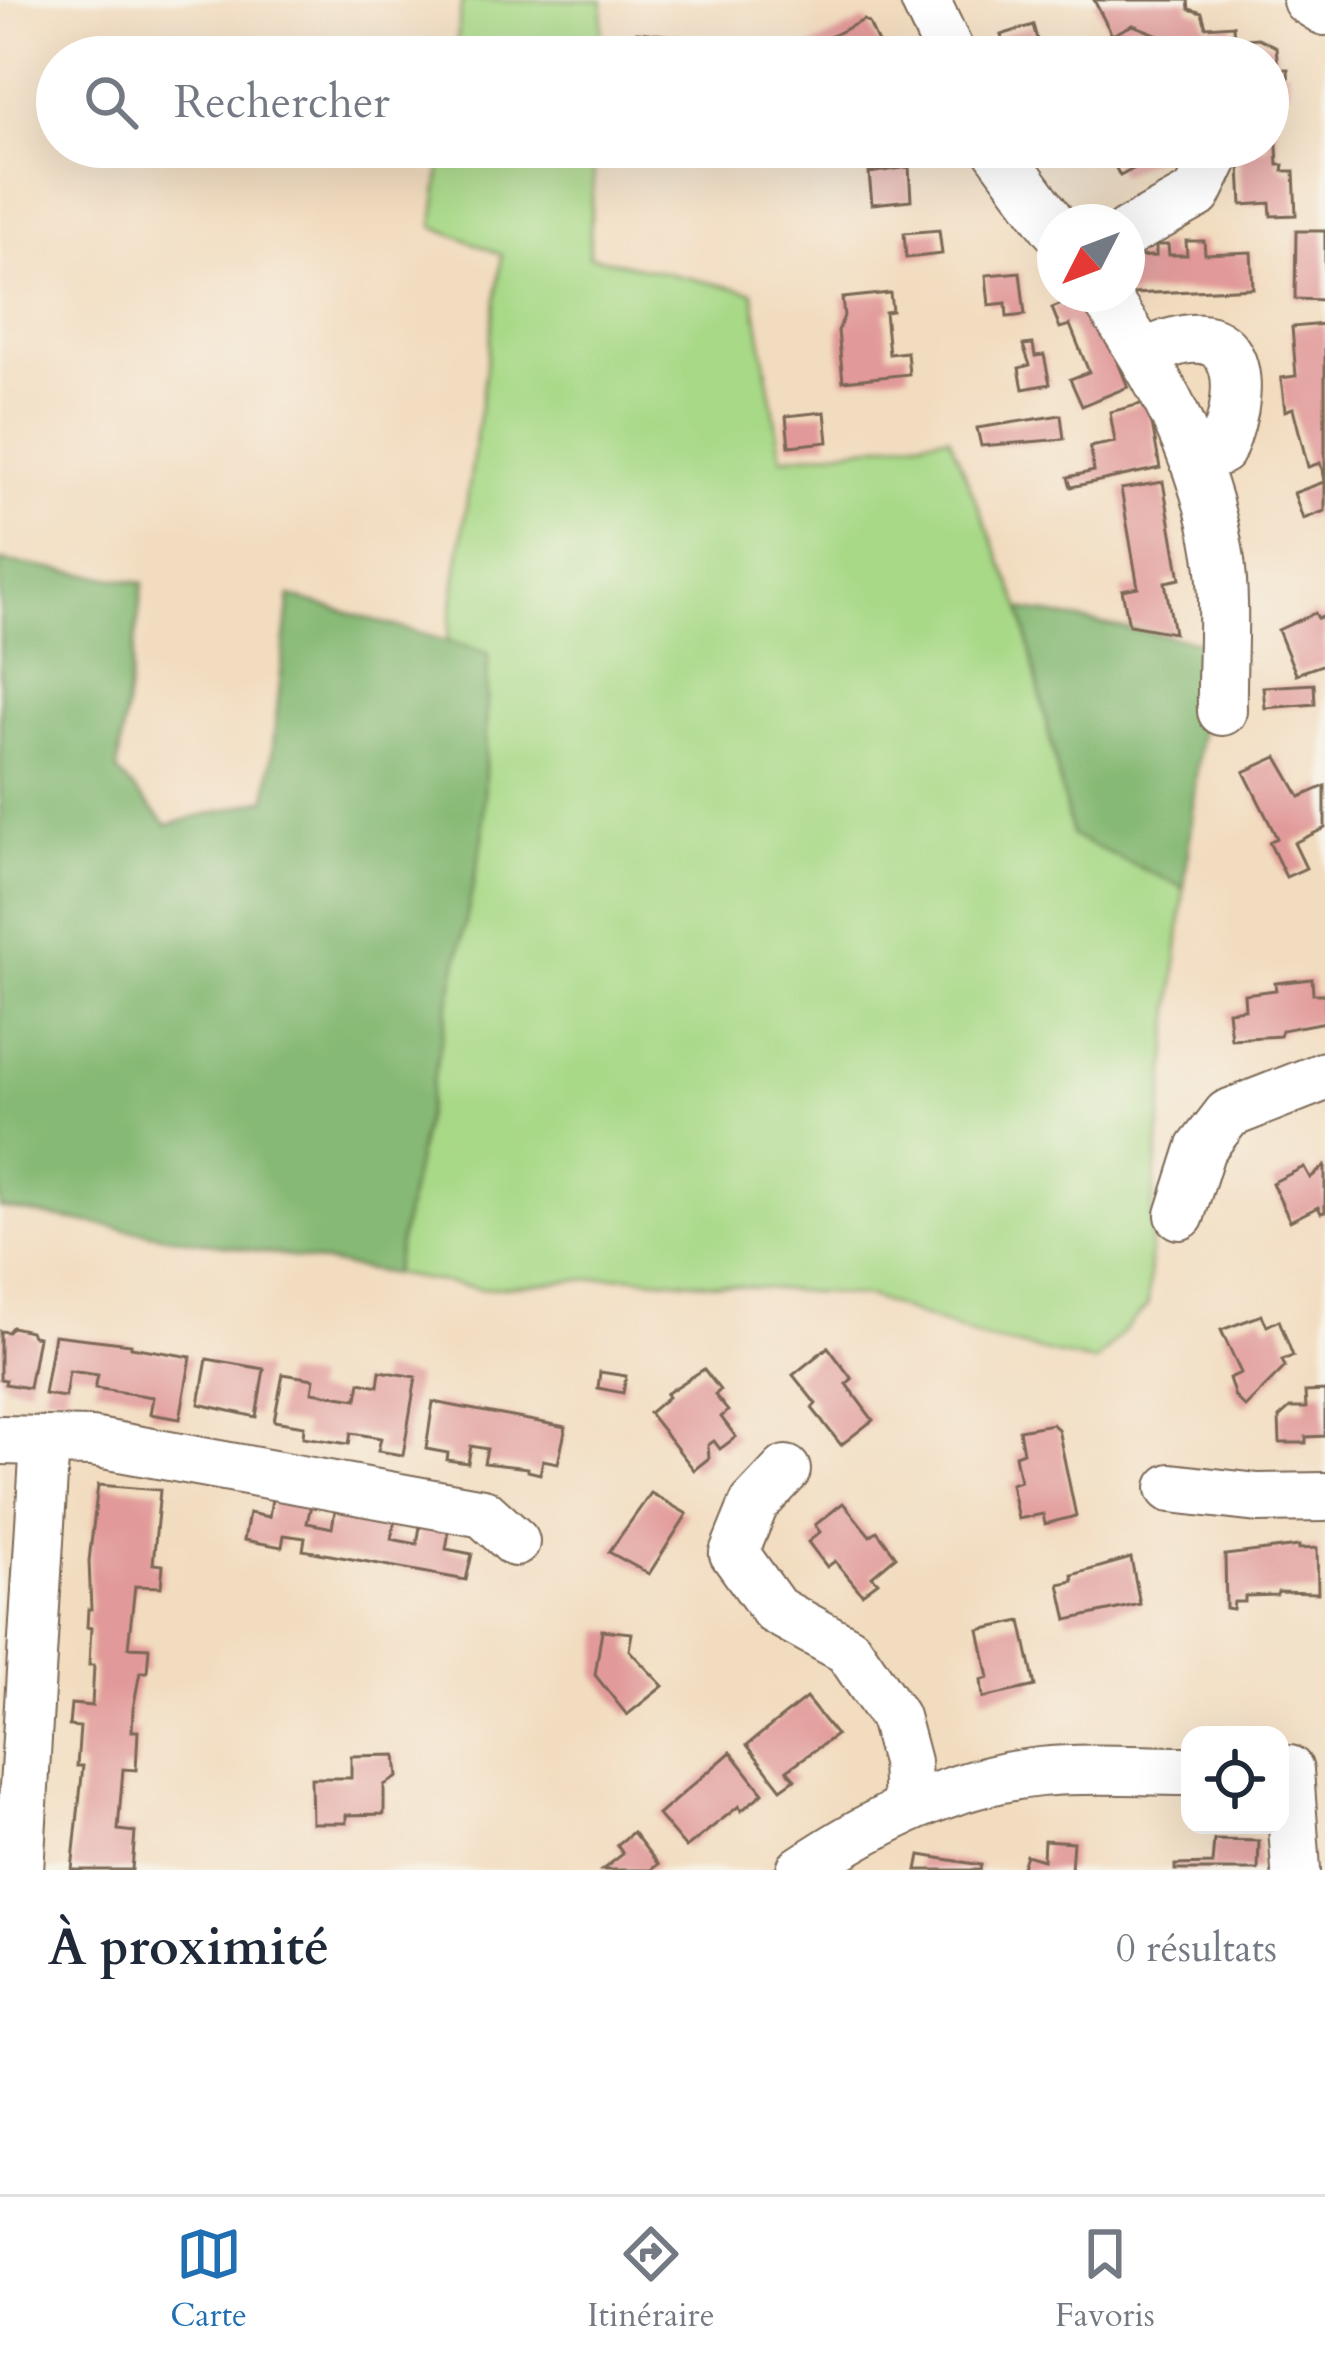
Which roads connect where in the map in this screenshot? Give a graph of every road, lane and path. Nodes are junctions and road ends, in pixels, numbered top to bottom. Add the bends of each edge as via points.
1 (925, 0) edge
2 (1306, 0) edge
3 (1325, 11) edge
4 (942, 36) edge
5 (1011, 168) edge
6 (1210, 168) edge
7 (1038, 204) edge
8 (1145, 223) edge
9 (1114, 312) edge
10 (1143, 355) junction
11 (1196, 461) junction
12 (1222, 711) dead end
13 (1325, 1076) edge
14 (1180, 1215) dead end
15 (23, 1441) edge
16 (786, 1470) dead end
17 (1171, 1488) dead end
18 (1325, 1497) edge
19 (515, 1543) dead end
20 (1298, 1770) edge
21 (1181, 1771) edge
22 (12, 1784) edge
23 (908, 1806) junction
24 (19, 1870) edge
25 (801, 1870) edge
26 (1296, 1870) edge

1 - 4 street
2 - 3 street
5 - 7 street
6 - 8 street via 1197,194
9 - 10 street
10 - 11 street
10 - 11 street via 1172,340 1205,339 1233,358 1235,418 1221,450
11 - 12 street via 1220,556
13 - 14 street via 1228,1114 1201,1149
15 - 19 street via 92,1442 483,1513
15 - 22 street
16 - 23 street via 754,1504 734,1553 775,1610 848,1650 860,1667 894,1718
17 - 18 street
20 - 26 street
21 - 23 street via 1042,1772
22 - 24 street
23 - 25 street

